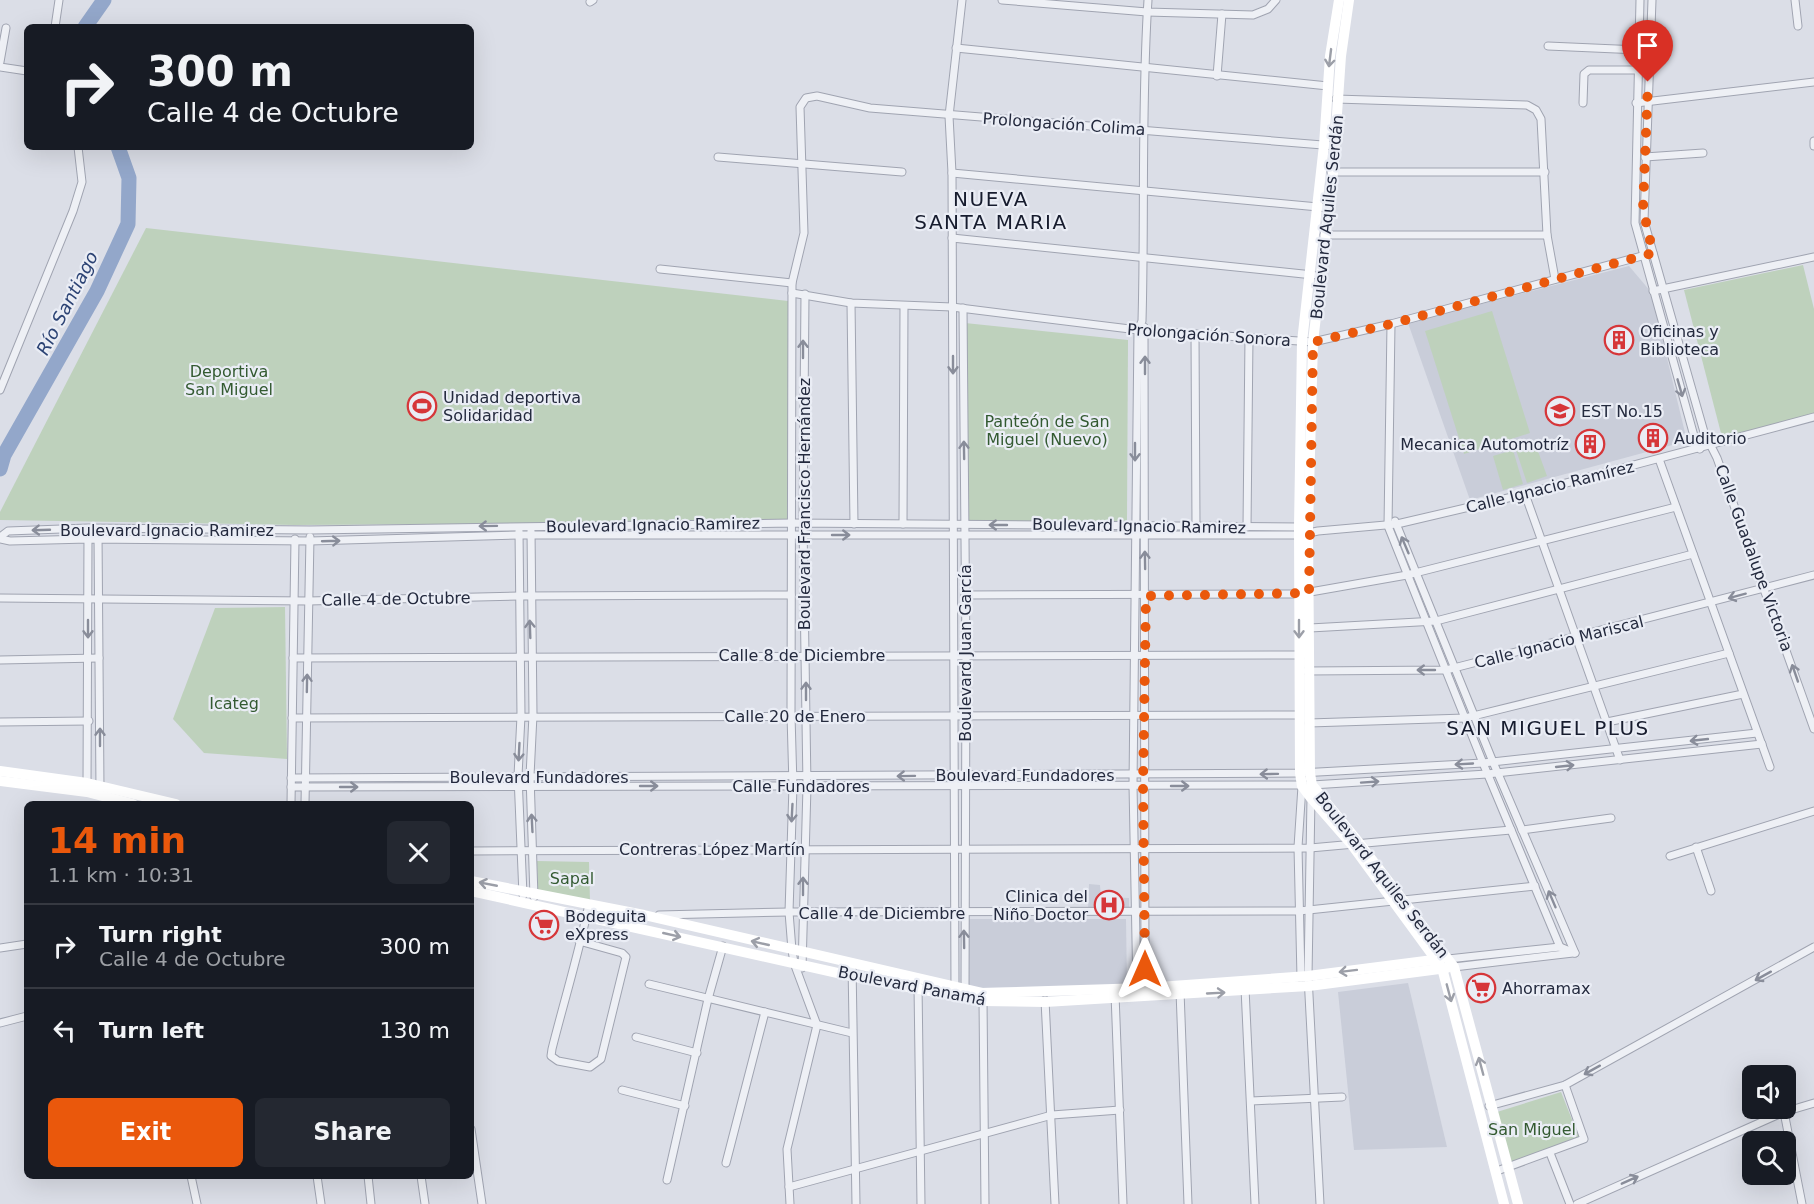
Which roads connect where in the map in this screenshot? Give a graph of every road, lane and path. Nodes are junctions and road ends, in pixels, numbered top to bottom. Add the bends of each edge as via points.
1 (59, 0) edge
2 (962, 0) edge
3 (1002, 0) edge
4 (1148, 0) edge
5 (1276, 0) edge
6 (1339, 0) edge
7 (1349, 0) edge
8 (1640, 0) edge
9 (1652, 0) edge
10 (1795, 0) edge
11 (1147, 12) junction
12 (1222, 14) junction
13 (55, 24) edge
14 (1798, 26) dead end
15 (6, 28) dead end
16 (1548, 46) dead end
17 (956, 48) junction
18 (1, 50) edge
19 (1639, 50) junction
20 (0, 62) edge
21 (0, 67) edge
22 (1146, 69) junction
23 (1639, 70) junction
24 (24, 71) edge
25 (1217, 76) junction
26 (1814, 82) edge
27 (1328, 86) junction
28 (806, 98) joint
29 (1334, 99) junction
30 (1647, 102) junction
31 (1583, 103) dead end
32 (1636, 103) junction
33 (949, 116) junction
34 (1142, 130) junction
35 (1814, 141) edge
36 (1330, 145) junction
37 (1814, 146) edge
38 (78, 150) edge
39 (1703, 153) dead end
40 (718, 157) dead end
41 (1645, 157) junction
42 (802, 164) junction
43 (1321, 171) junction
44 (902, 172) dead end
45 (1333, 172) junction
46 (1545, 172) junction
47 (952, 173) junction
48 (1144, 190) junction
49 (1317, 206) junction
50 (1329, 208) junction
51 (1314, 234) junction
52 (1327, 235) junction
53 (1547, 235) junction
54 (952, 238) junction
55 (1653, 253) junction
56 (1143, 256) junction
57 (1643, 256) junction
58 (1814, 257) edge
59 (660, 269) dead end
60 (1309, 274) junction
61 (1322, 276) junction
62 (1555, 279) junction
63 (792, 283) junction
64 (1664, 289) junction
65 (1653, 291) junction
66 (792, 293) junction
67 (805, 294) junction
68 (851, 303) junction
69 (904, 306) junction
70 (952, 307) junction
71 (963, 308) junction
72 (1391, 324) junction
73 (1142, 331) junction
74 (1195, 334) junction
75 (1249, 337) junction
76 (1308, 342) junction
77 (0, 390) edge
78 (1814, 417) edge
79 (1710, 446) junction
80 (1700, 449) junction
81 (1659, 459) junction
82 (1525, 494) junction
83 (1676, 507) junction
84 (1390, 514) junction
85 (792, 523) junction
86 (803, 524) junction
87 (854, 524) junction
88 (903, 524) junction
89 (1397, 524) junction
90 (954, 525) junction
91 (965, 525) junction
92 (1135, 525) junction
93 (1145, 525) junction
94 (1196, 525) junction
95 (518, 526) junction
96 (531, 526) junction
97 (1388, 526) junction
98 (1247, 527) junction
99 (88, 528) junction
100 (98, 528) junction
101 (295, 530) junction
102 (310, 530) junction
103 (1306, 531) junction
104 (1145, 534) junction
105 (519, 535) junction
106 (531, 535) junction
107 (791, 535) junction
108 (804, 535) junction
109 (954, 535) junction
110 (965, 535) junction
111 (1135, 535) junction
112 (0, 538) edge
113 (88, 539) junction
114 (98, 539) junction
115 (296, 541) junction
116 (309, 541) junction
117 (1543, 542) junction
118 (1693, 554) junction
119 (1417, 573) junction
120 (1814, 575) edge
121 (1407, 576) junction
122 (1765, 589) junction
123 (1561, 590) junction
124 (1304, 594) junction
125 (791, 595) junction
126 (519, 596) junction
127 (530, 596) junction
128 (965, 596) junction
129 (1136, 596) junction
130 (1146, 596) junction
131 (0, 598) edge
132 (88, 601) junction
133 (99, 601) junction
134 (294, 601) junction
135 (308, 601) junction
136 (1711, 603) junction
137 (1426, 621) junction
138 (1436, 621) junction
139 (1310, 628) junction
140 (1578, 637) junction
141 (1729, 653) junction
142 (1135, 654) junction
143 (792, 655) junction
144 (806, 655) junction
145 (953, 655) junction
146 (966, 655) junction
147 (1146, 655) junction
148 (1304, 655) junction
149 (519, 656) junction
150 (531, 656) junction
151 (88, 658) junction
152 (99, 658) junction
153 (293, 658) junction
154 (307, 659) junction
155 (0, 660) edge
156 (1455, 668) junction
157 (1446, 670) junction
158 (1304, 671) junction
159 (1595, 687) junction
160 (1743, 693) junction
161 (791, 715) junction
162 (954, 715) junction
163 (1145, 715) junction
164 (521, 716) junction
165 (533, 716) junction
166 (806, 716) junction
167 (965, 716) junction
168 (1134, 716) junction
169 (1298, 716) junction
170 (1475, 716) junction
171 (306, 717) junction
172 (1812, 717) edge
173 (292, 718) junction
174 (1465, 718) junction
175 (89, 721) junction
176 (0, 722) edge
177 (1607, 722) junction
178 (1309, 723) junction
179 (1814, 729) edge
180 (1757, 733) junction
181 (1762, 744) junction
182 (1616, 749) junction
183 (1620, 760) junction
184 (1493, 762) junction
185 (1483, 763) junction
186 (1770, 767) dead end
187 (0, 771) edge
188 (1305, 773) junction
189 (1498, 773) junction
190 (1487, 774) junction
191 (953, 775) junction
192 (965, 775) junction
193 (1134, 775) junction
194 (1144, 775) junction
195 (518, 776) junction
196 (530, 776) junction
197 (291, 777) junction
198 (305, 777) junction
199 (794, 777) junction
200 (806, 777) junction
201 (0, 781) edge
202 (1133, 785) junction
203 (1307, 785) junction
204 (519, 786) junction
205 (531, 786) junction
206 (793, 786) junction
207 (807, 786) junction
208 (953, 786) junction
209 (965, 786) junction
210 (1143, 786) junction
211 (87, 787) junction
212 (291, 787) junction
213 (304, 787) junction
214 (100, 790) junction
215 (1311, 798) junction
216 (135, 801) edge
217 (291, 801) edge
218 (305, 801) edge
219 (1814, 811) edge
220 (1611, 818) dead end
221 (1511, 830) junction
222 (1522, 830) junction
223 (1356, 844) junction
224 (1298, 847) junction
225 (953, 848) junction
226 (1136, 848) junction
227 (1145, 848) junction
228 (1310, 848) junction
229 (1696, 848) junction
230 (790, 849) junction
231 (803, 849) junction
232 (964, 849) junction
233 (522, 850) junction
234 (534, 850) junction
235 (474, 851) edge
236 (1670, 856) dead end
237 (474, 881) edge
238 (1534, 886) junction
239 (474, 891) edge
240 (1711, 891) dead end
241 (528, 897) junction
242 (1397, 900) junction
243 (588, 910) junction
244 (1309, 910) junction
245 (1299, 911) junction
246 (789, 912) junction
247 (803, 912) junction
248 (1145, 912) junction
249 (953, 913) junction
250 (1137, 913) junction
251 (964, 914) junction
252 (644, 915) junction
253 (579, 941) junction
254 (24, 944) edge
255 (723, 946) junction
256 (1560, 947) junction
257 (1814, 947) edge
258 (0, 948) edge
259 (792, 950) junction
260 (1575, 953) junction
261 (800, 961) junction
262 (1445, 963) junction
263 (851, 970) junction
264 (1305, 981) junction
265 (649, 984) dead end
266 (918, 985) junction
267 (1245, 986) junction
268 (1180, 990) junction
269 (960, 992) junction
270 (1141, 992) junction
271 (1115, 994) junction
272 (983, 997) junction
273 (1045, 997) junction
274 (708, 999) junction
275 (765, 1012) junction
276 (24, 1017) edge
277 (0, 1023) edge
278 (817, 1025) junction
279 (852, 1033) junction
280 (636, 1037) dead end
281 (697, 1053) junction
282 (1565, 1086) junction
283 (622, 1090) dead end
284 (1342, 1097) dead end
285 (1315, 1099) junction
286 (1251, 1101) junction
287 (1814, 1103) edge
288 (685, 1106) junction
289 (1486, 1107) junction
290 (1796, 1108) edge
291 (1120, 1110) junction
292 (1052, 1115) junction
293 (1768, 1119) edge
294 (1785, 1119) edge
295 (984, 1133) junction
296 (474, 1149) edge
297 (919, 1152) junction
298 (1550, 1153) junction
299 (726, 1163) dead end
300 (1503, 1169) junction
301 (854, 1170) junction
302 (192, 1179) edge
303 (317, 1179) edge
304 (368, 1179) edge
305 (421, 1179) edge
306 (667, 1180) dead end
307 (789, 1187) junction
308 (196, 1204) edge
309 (321, 1204) edge
310 (371, 1204) edge
311 (425, 1204) edge
312 (482, 1204) edge
313 (790, 1204) edge
314 (856, 1204) edge
315 (921, 1204) edge
316 (985, 1204) edge
317 (1055, 1204) edge
318 (1123, 1204) edge
319 (1188, 1204) edge
320 (1256, 1204) edge
321 (1320, 1204) edge
322 (1504, 1204) edge
323 (1518, 1204) edge
324 (1570, 1204) edge
325 (1576, 1204) edge
326 (1802, 1204) edge

1 - 13 street
2 - 17 street, Boulevard Juan García
3 - 11 street
4 - 11 street
5 - 12 street via 1268,9 1253,15
6 -> 27 street, Boulevard Aquiles Serdán
7 - 29 street, Boulevard Aquiles Serdán
8 - 19 street, Calle Guadalupe Victoria
9 - 30 street, Calle Guadalupe Victoria
10 - 14 street
11 - 12 street
11 - 22 street
12 - 25 street
15 - 18 street
16 - 19 street
17 - 22 street
17 - 33 street, Boulevard Juan García
18 - 20 street
19 - 23 street, Calle Guadalupe Victoria
21 - 24 street
22 - 25 street
22 - 34 street
23 - 31 street via 1589,70 1584,74
23 - 32 street, Calle Guadalupe Victoria
25 - 27 street
26 - 30 street
27 - 29 street, Boulevard Aquiles Serdán
28 - 33 street, Prolongación Colima via 818,96 870,108
28 - 42 street, Boulevard Francisco Hernández via 800,107
29 - 36 street, Boulevard Aquiles Serdán
29 - 46 street via 1527,105 1541,118
30 - 32 street
30 - 41 street, Calle Guadalupe Victoria
32 - 57 street, Calle Guadalupe Victoria via 1634,209
33 - 34 street, Prolongación Colima
33 - 47 street, Boulevard Juan García
34 - 36 street, Prolongación Colima
34 - 48 street
35 - 37 street
36 - 43 street, Boulevard Aquiles Serdán
36 - 45 street, Boulevard Aquiles Serdán
38 - 77 street via 82,182 73,211
39 - 41 street
40 - 42 street
41 - 55 street, Calle Guadalupe Victoria via 1644,221
42 - 44 street
42 - 63 street, Boulevard Francisco Hernández via 804,233
43 - 45 street
43 - 49 street, Boulevard Aquiles Serdán
45 - 46 street
45 - 50 street, Boulevard Aquiles Serdán
46 - 53 street
47 - 48 street
47 - 54 street, Boulevard Juan García
48 - 49 street
48 - 56 street
49 - 50 street
49 - 51 street, Boulevard Aquiles Serdán
50 - 52 street, Boulevard Aquiles Serdán
51 - 52 street
51 - 60 street, Boulevard Aquiles Serdán
52 - 53 street
52 - 61 street, Boulevard Aquiles Serdán
53 - 62 street
54 - 56 street
54 - 70 street, Boulevard Juan García
55 - 57 street, Prolongación Sonora
55 - 64 street, Calle Guadalupe Victoria
56 - 60 street
56 - 73 street
57 - 62 street, Prolongación Sonora
57 - 65 street, Calle Guadalupe Victoria
58 - 64 street
59 - 63 street
60 - 61 street
60 - 76 street, Boulevard Aquiles Serdán
61 - 76 street, Boulevard Aquiles Serdán
62 - 72 street, Prolongación Sonora
63 - 66 street, Boulevard Francisco Hernández
64 - 65 street
64 - 79 street, Calle Guadalupe Victoria
65 -> 80 street, Calle Guadalupe Victoria
66 - 67 street, Prolongación Sonora
66 - 85 street, Boulevard Francisco Hernández
67 - 68 street, Prolongación Sonora
86 -> 67 street, Boulevard Francisco Hernández
68 - 69 street, Prolongación Sonora
68 - 87 street
69 - 70 street, Prolongación Sonora
69 - 88 street
70 - 71 street, Prolongación Sonora
70 -> 90 street, Boulevard Juan García
71 - 73 street, Prolongación Sonora
91 -> 71 street, Boulevard Juan García
72 - 76 street, Prolongación Sonora
72 - 84 street
73 - 74 street, Prolongación Sonora
73 -> 92 street
93 -> 73 street
74 - 75 street, Prolongación Sonora
74 - 94 street
75 - 76 street, Prolongación Sonora
75 - 98 street
76 - 103 street, Boulevard Aquiles Serdán
78 - 79 street, Calle Ignacio Ramírez
79 - 80 street, Calle Ignacio Ramírez
79 - 122 street, Calle Guadalupe Victoria
80 - 81 street, Calle Ignacio Ramírez
81 - 82 street, Calle Ignacio Ramírez
81 - 83 street
82 - 89 street, Calle Ignacio Ramírez
82 - 117 street
83 - 117 street
83 - 118 street
84 - 89 street
84 - 97 street
85 - 86 street, Boulevard Ignacio Ramirez
85 - 96 street, Boulevard Ignacio Ramirez
85 - 107 street, Boulevard Francisco Hernández
86 - 87 street, Boulevard Ignacio Ramirez
86 - 108 street, Boulevard Francisco Hernández
87 - 88 street, Boulevard Ignacio Ramirez
88 - 90 street, Boulevard Ignacio Ramirez
89 - 97 street, Calle Ignacio Ramírez
119 -> 89 street
90 - 91 street, Boulevard Ignacio Ramirez
90 - 109 street, Boulevard Juan García
92 -> 91 street, Boulevard Ignacio Ramirez
91 - 110 street, Boulevard Juan García
92 - 93 street, Boulevard Ignacio Ramirez
92 - 111 street
93 - 94 street, Boulevard Ignacio Ramirez
93 - 104 street
94 - 98 street, Boulevard Ignacio Ramirez
95 - 96 street, Boulevard Ignacio Ramirez
95 -> 102 street, Boulevard Ignacio Ramirez
95 - 105 street
96 - 106 street
97 - 103 street, Calle Ignacio Ramírez
97 - 121 street
98 - 103 street, Boulevard Ignacio Ramirez
99 - 100 street, Boulevard Ignacio Ramirez
99 -> 112 street, Boulevard Ignacio Ramirez via 8,531
99 - 113 street
100 - 101 street, Boulevard Ignacio Ramirez
100 - 114 street
101 - 102 street, Boulevard Ignacio Ramirez
101 - 115 street
102 - 116 street
103 - 104 street, Boulevard Ignacio Ramirez
103 - 124 street, Boulevard Aquiles Serdán
104 - 111 street, Boulevard Ignacio Ramirez
130 -> 104 street
105 - 106 street, Boulevard Ignacio Ramirez
116 -> 105 street, Boulevard Ignacio Ramirez
105 - 126 street
106 - 107 street, Boulevard Ignacio Ramirez
106 - 127 street
107 - 108 street, Boulevard Ignacio Ramirez
107 - 125 street, Boulevard Francisco Hernández
108 -> 109 street, Boulevard Ignacio Ramirez
108 - 144 street, Boulevard Francisco Hernández
109 - 110 street, Boulevard Ignacio Ramirez
109 - 145 street, Boulevard Juan García
110 - 111 street, Boulevard Ignacio Ramirez
110 - 128 street, Boulevard Juan García
111 - 129 street
112 - 113 street, Boulevard Ignacio Ramirez via 10,542
113 - 114 street, Boulevard Ignacio Ramirez
113 - 132 street
114 - 115 street, Boulevard Ignacio Ramirez
114 - 133 street
115 - 116 street, Boulevard Ignacio Ramirez
115 - 134 street
116 - 135 street
117 - 119 street
117 - 123 street
118 - 123 street
118 - 136 street
119 - 121 street
119 - 138 street
120 - 122 street, Calle Ignacio Mariscal
121 - 124 street
121 - 137 street
122 -> 136 street, Calle Ignacio Mariscal
172 -> 122 street, Calle Guadalupe Victoria
123 - 138 street
123 - 140 street
124 - 130 street
124 - 139 street, Boulevard Aquiles Serdán
124 -> 148 street, Boulevard Aquiles Serdán
125 - 127 street, Calle 4 de Octubre
125 - 143 street, Boulevard Francisco Hernández
126 - 127 street, Calle 4 de Octubre
126 - 135 street, Calle 4 de Octubre
126 - 149 street
150 -> 127 street
128 - 129 street
128 - 146 street, Boulevard Juan García
129 - 130 street
129 - 142 street
130 - 147 street
131 - 132 street, Calle 4 de Octubre
132 - 133 street, Calle 4 de Octubre
132 -> 151 street
133 - 134 street, Calle 4 de Octubre
133 - 152 street
134 - 135 street, Calle 4 de Octubre
134 - 153 street
135 - 154 street
136 - 140 street, Calle Ignacio Mariscal
136 - 141 street
137 - 138 street
137 - 139 street
137 - 157 street
138 - 156 street
139 - 148 street, Boulevard Aquiles Serdán
140 - 156 street, Calle Ignacio Mariscal
140 - 159 street
141 - 159 street
141 - 160 street
142 - 146 street, Calle 8 de Diciembre
142 - 147 street, Calle 8 de Diciembre
142 - 168 street
143 - 144 street, Calle 8 de Diciembre
143 - 150 street, Calle 8 de Diciembre
143 - 161 street, Boulevard Francisco Hernández
144 - 145 street, Calle 8 de Diciembre
166 -> 144 street, Boulevard Francisco Hernández
145 - 146 street, Calle 8 de Diciembre
145 - 162 street, Boulevard Juan García
146 - 167 street, Boulevard Juan García
147 - 148 street, Calle 8 de Diciembre
147 - 163 street
148 - 158 street, Boulevard Aquiles Serdán
149 - 150 street, Calle 8 de Diciembre
149 - 154 street, Calle 8 de Diciembre
149 - 164 street
150 - 165 street
151 - 152 street
151 - 155 street
151 - 175 street
214 -> 152 street
153 - 154 street, Calle 8 de Diciembre
153 - 173 street
171 -> 154 street
156 - 157 street, Calle Ignacio Mariscal
156 - 170 street
157 -> 158 street, Calle Ignacio Mariscal
157 - 174 street
158 - 169 street, Boulevard Aquiles Serdán
158 - 178 street, Boulevard Aquiles Serdán
159 - 170 street
159 - 177 street
160 - 177 street
160 - 180 street
161 - 165 street, Calle 20 de Enero
161 - 166 street, Calle 20 de Enero
161 - 199 street, Boulevard Francisco Hernández
162 - 166 street, Calle 20 de Enero
162 - 167 street, Calle 20 de Enero
162 - 191 street, Boulevard Juan García
163 - 168 street, Calle 20 de Enero
163 - 169 street, Calle 20 de Enero
163 - 194 street
164 - 165 street, Calle 20 de Enero
164 - 171 street, Calle 20 de Enero
164 -> 195 street
165 - 196 street
166 - 200 street, Boulevard Francisco Hernández
167 - 168 street, Calle 20 de Enero
167 - 192 street, Boulevard Juan García
168 - 193 street
169 - 188 street, Boulevard Aquiles Serdán
170 - 174 street
170 - 184 street
171 - 173 street, Calle 20 de Enero
171 - 198 street
172 - 179 street, Calle Guadalupe Victoria
173 - 197 street
174 - 178 street
174 - 185 street
175 - 176 street
175 - 211 street
177 - 182 street
178 - 188 street, Boulevard Aquiles Serdán
180 - 181 street
180 -> 182 street, Boulevard Fundadores
181 - 183 street
181 - 186 street
182 - 183 street
182 - 184 street, Boulevard Fundadores
189 -> 183 street
184 - 185 street, Boulevard Fundadores
184 - 189 street
185 -> 188 street, Boulevard Fundadores
185 - 190 street
187 - 211 street
188 -> 194 street, Boulevard Fundadores
188 - 203 street, Boulevard Aquiles Serdán
189 - 190 street
189 - 222 street
203 -> 190 street
190 - 221 street
191 - 192 street, Boulevard Fundadores
191 -> 200 street, Boulevard Fundadores
191 - 208 street, Boulevard Juan García
192 - 193 street, Boulevard Fundadores
192 - 209 street, Boulevard Juan García
193 - 194 street, Boulevard Fundadores
193 - 202 street
194 - 210 street
195 - 196 street, Boulevard Fundadores
195 - 198 street, Boulevard Fundadores
195 - 204 street
196 - 199 street, Boulevard Fundadores
196 - 205 street
197 - 198 street, Boulevard Fundadores
197 - 212 street
198 - 213 street
199 - 200 street, Boulevard Fundadores
199 - 206 street, Boulevard Francisco Hernández
200 - 207 street, Boulevard Francisco Hernández
201 - 211 street
202 - 209 street, Calle Fundadores
202 - 210 street, Calle Fundadores
202 - 226 street
210 -> 203 street, Calle Fundadores
203 - 215 street, Boulevard Aquiles Serdán
203 - 223 street, Boulevard Aquiles Serdán
203 - 224 street
204 - 205 street, Calle Fundadores
213 -> 204 street, Calle Fundadores
204 - 233 street
205 -> 206 street, Calle Fundadores
234 -> 205 street
206 - 207 street, Calle Fundadores
206 -> 230 street, Boulevard Francisco Hernández
207 - 208 street, Calle Fundadores
207 - 231 street, Boulevard Francisco Hernández
208 - 209 street, Calle Fundadores
208 - 225 street, Boulevard Juan García
209 - 232 street, Boulevard Juan García
210 - 227 street
211 - 214 street
212 - 213 street, Calle Fundadores
212 - 217 street
213 - 218 street
214 - 216 street
215 - 223 street, Boulevard Aquiles Serdán
215 - 228 street
219 - 229 street
220 - 222 street
221 - 223 street, Contreras López Martín
221 - 238 street
260 -> 222 street
223 - 228 street, Contreras López Martín
223 - 242 street, Boulevard Aquiles Serdán
224 - 227 street, Contreras López Martín
224 - 228 street, Contreras López Martín
224 - 245 street
225 - 231 street, Contreras López Martín
225 - 232 street, Contreras López Martín
225 - 249 street, Boulevard Juan García
226 - 227 street, Contreras López Martín
226 - 232 street, Contreras López Martín
226 - 250 street
227 - 248 street
228 - 244 street
229 - 236 street
229 - 240 street
230 - 231 street, Contreras López Martín
230 - 234 street, Contreras López Martín
230 - 246 street, Boulevard Francisco Hernández
247 -> 231 street, Boulevard Francisco Hernández
232 - 251 street, Boulevard Juan García
233 - 234 street, Contreras López Martín
233 - 235 street, Contreras López Martín
233 - 241 street
234 - 241 street
241 -> 237 street, Boulevard Panamá
238 - 242 street
238 - 256 street
239 - 241 street, Boulevard Panamá
241 - 243 street, Boulevard Panamá
242 - 244 street
242 - 262 street, Boulevard Aquiles Serdán
243 - 252 street, Boulevard Panamá
243 - 253 street
243 -> 255 street, Boulevard Panamá
244 - 245 street, Calle 4 de Diciembre
244 - 264 street
245 - 248 street, Calle 4 de Diciembre
245 - 264 street
246 - 247 street, Calle 4 de Diciembre
246 - 252 street, Calle 4 de Diciembre
246 - 259 street, Boulevard Francisco Hernández
247 - 249 street, Calle 4 de Diciembre
247 - 261 street, Boulevard Francisco Hernández
248 - 250 street, Calle 4 de Diciembre
248 - 270 street
249 - 251 street, Calle 4 de Diciembre
249 - 269 street, Boulevard Juan García
250 - 251 street, Calle 4 de Diciembre
250 - 270 street
269 -> 251 street, Boulevard Juan García
259 -> 252 street, Boulevard Panamá
253 - 253 street via 551,1056 590,1067 601,1059 626,957
254 - 258 street
255 - 261 street, Boulevard Panamá
255 - 274 street
256 - 260 street
256 - 262 street, Boulevard Panamá
257 -> 282 street
259 - 261 street, Boulevard Panamá
260 - 262 street, Boulevard Panamá
261 - 263 street, Boulevard Panamá
261 - 278 street via 799,976
262 - 264 street, Boulevard Panamá
262 - 289 street, Boulevard Aquiles Serdán
263 - 266 street, Boulevard Panamá
263 - 279 street
264 - 267 street, Boulevard Panamá
264 - 285 street
265 - 274 street
266 - 269 street, Boulevard Panamá
266 - 297 street
267 - 268 street, Boulevard Panamá
267 - 286 street
268 - 270 street, Boulevard Panamá
268 - 319 street
269 - 272 street, Boulevard Panamá
270 - 271 street, Boulevard Panamá
271 - 273 street, Boulevard Panamá
271 - 291 street
272 - 273 street, Boulevard Panamá
272 - 295 street
273 - 292 street
274 - 275 street
274 - 281 street
275 - 278 street
275 - 299 street
276 - 277 street
278 - 279 street
278 - 307 street via 787,1149
279 - 301 street
280 - 281 street
281 - 288 street
282 - 289 street
282 - 298 street via 1584,1139
283 - 288 street
284 - 285 street
285 - 286 street
285 - 321 street
286 - 320 street
287 - 290 street
288 - 306 street
289 - 300 street, Boulevard Aquiles Serdán
291 - 292 street
291 - 318 street
292 - 295 street
292 - 317 street
325 -> 293 street
294 - 326 street
295 - 297 street
295 - 316 street
296 - 312 street
297 - 301 street
297 - 315 street
298 - 300 street
298 - 324 street
300 - 322 street, Boulevard Aquiles Serdán
300 - 323 street, Boulevard Aquiles Serdán
301 - 307 street
301 - 314 street
302 - 308 street
303 - 309 street
304 - 310 street
305 - 311 street
307 - 313 street

